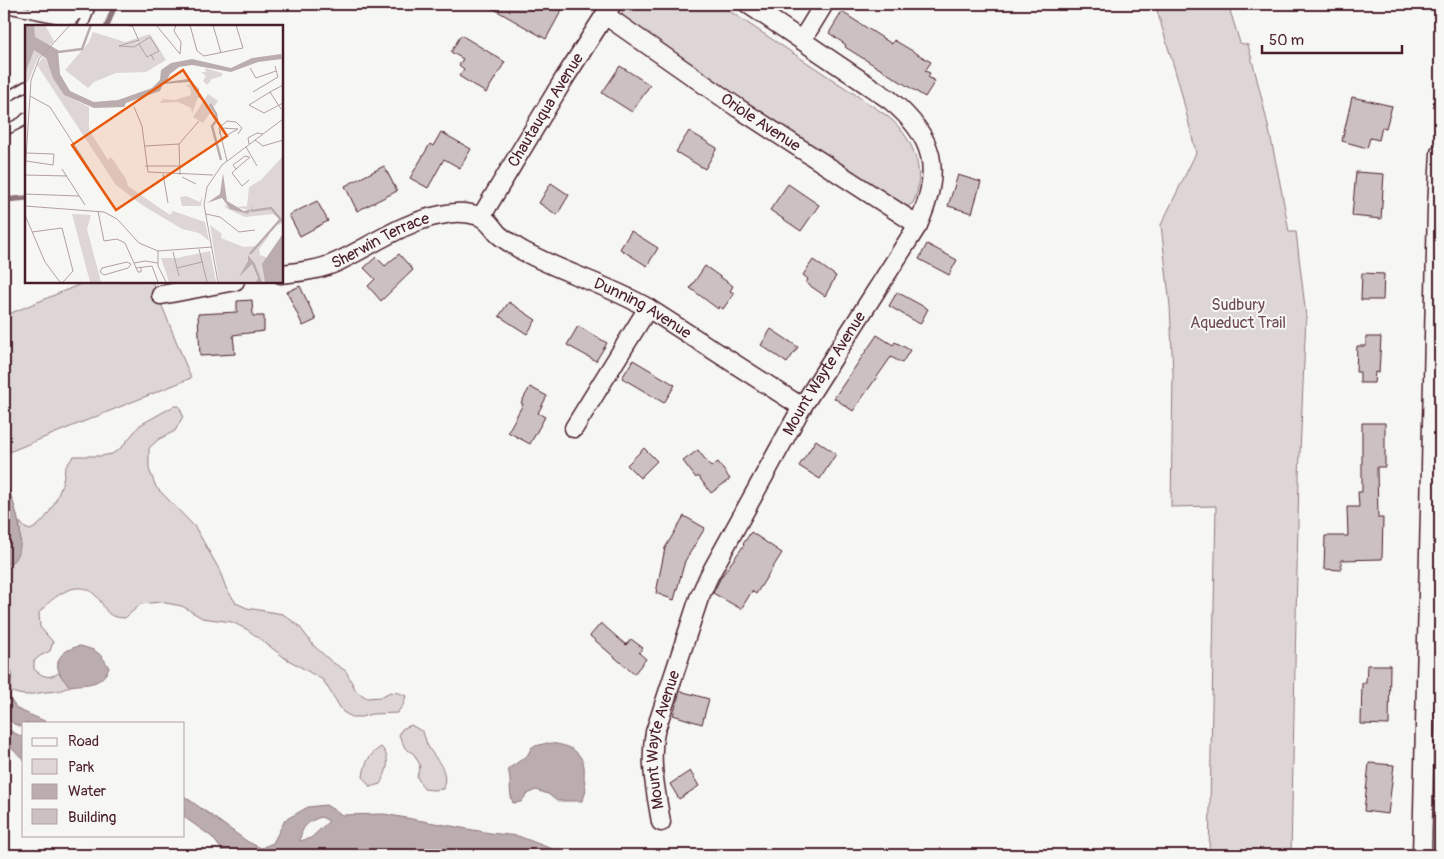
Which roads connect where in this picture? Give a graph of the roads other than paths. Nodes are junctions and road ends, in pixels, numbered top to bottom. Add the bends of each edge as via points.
1 (33, 4) edge
2 (91, 4) edge
3 (748, 4) edge
4 (824, 4) edge
5 (4, 7) edge
6 (609, 9) edge
7 (77, 14) junction
8 (87, 16) junction
9 (83, 25) edge
10 (802, 40) junction
11 (25, 87) edge
12 (4, 99) edge
13 (25, 119) edge
14 (4, 131) edge
15 (1440, 153) edge
16 (481, 217) junction
17 (918, 225) junction
18 (282, 274) edge
19 (230, 282) edge
20 (161, 295) dead end
21 (648, 308) junction
22 (802, 407) junction
23 (574, 428) dead end
24 (661, 822) dead end
25 (1422, 855) edge

1 - 7 lane
2 - 8 lane
3 - 10 street, Mount Wayte Avenue
4 - 10 street
5 - 7 lane via 67,20 72,20
6 - 16 street, Chautauqua Avenue
6 - 17 street, Oriole Avenue via 738,108
7 - 8 lane
8 - 9 lane
10 - 17 street, Mount Wayte Avenue via 890,100 914,122 923,136 930,153 931,189
11 - 12 lane
13 - 14 lane
15 - 25 street via 1436,207
16 - 18 street, Sherwin Terrace via 440,215 396,230 337,262 318,269
16 - 21 street, Dunning Avenue via 523,251
17 - 22 street, Mount Wayte Avenue
19 - 20 street
21 - 22 street, Dunning Avenue
21 - 23 street
22 - 24 street, Mount Wayte Avenue via 719,556 700,598 652,747

